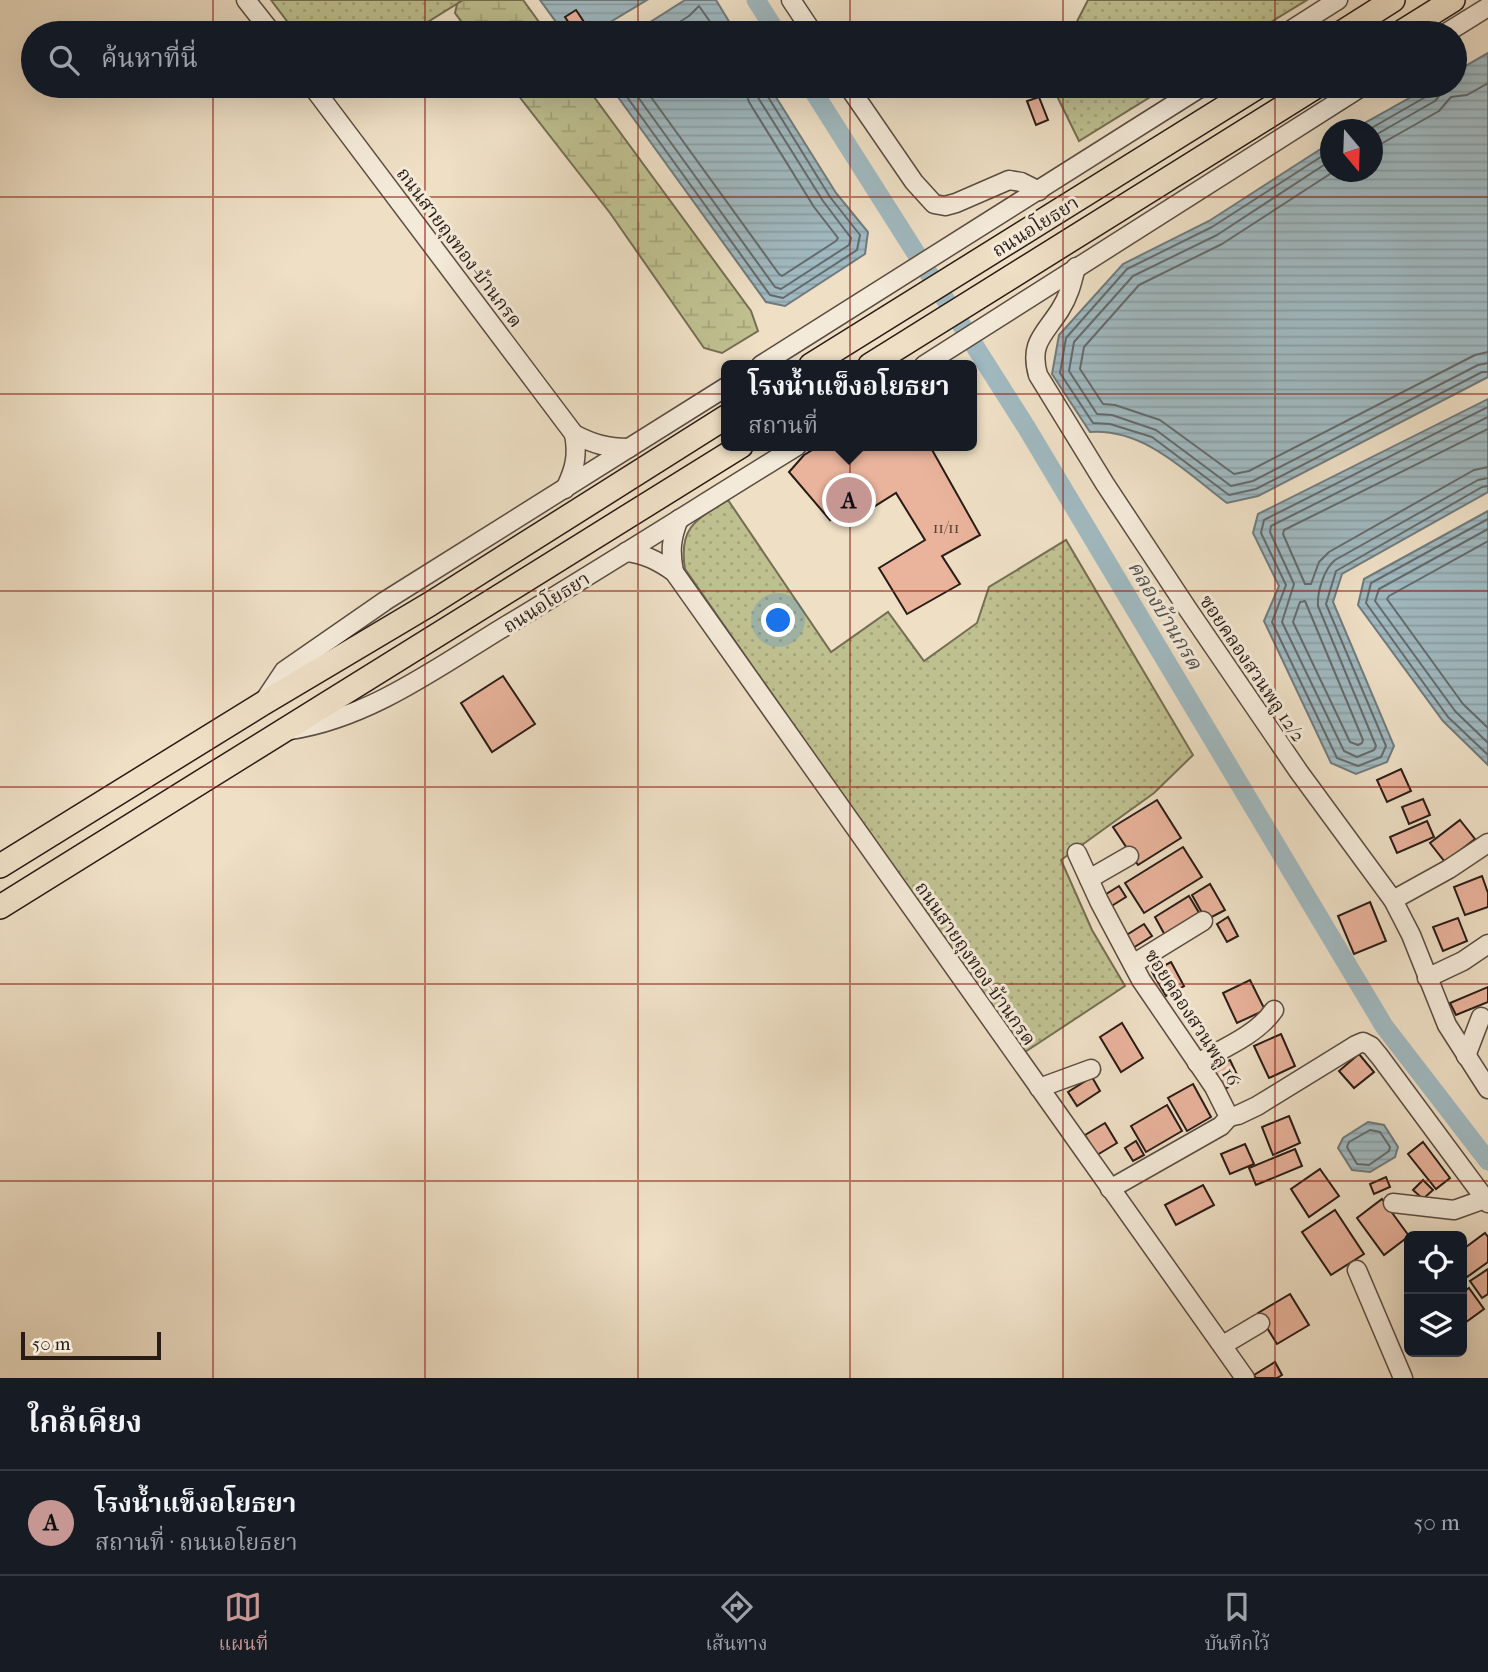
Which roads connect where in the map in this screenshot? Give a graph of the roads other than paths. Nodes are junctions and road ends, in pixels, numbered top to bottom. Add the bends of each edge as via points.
1 (246, 0) edge
2 (791, 0) edge
3 (1338, 0) edge
4 (1393, 0) edge
5 (1453, 0) edge
6 (1488, 7) edge
7 (262, 21) edge
8 (805, 21) edge
9 (1305, 21) edge
10 (1360, 21) edge
11 (1419, 21) edge
12 (1465, 21) edge
13 (321, 98) edge
14 (856, 98) edge
15 (1184, 98) edge
16 (1240, 98) edge
17 (1298, 98) edge
18 (1344, 98) edge
19 (1039, 191) junction
20 (1076, 267) junction
21 (769, 360) edge
22 (819, 360) edge
23 (878, 360) edge
24 (932, 360) edge
25 (721, 390) edge
26 (721, 420) edge
27 (574, 434) junction
28 (630, 448) junction
29 (733, 451) edge
30 (789, 451) edge
31 (565, 489) junction
32 (679, 519) junction
33 (625, 552) junction
34 (674, 572) junction
35 (262, 704) junction
36 (283, 731) junction
37 (1488, 842) edge
38 (1077, 853) dead end
39 (1129, 856) dead end
40 (0, 866) edge
41 (1089, 879) junction
42 (1393, 900) junction
43 (0, 907) edge
44 (1203, 921) dead end
45 (1488, 944) edge
46 (1133, 964) junction
47 (1427, 978) junction
48 (1274, 1010) dead end
49 (1481, 1017) dead end
50 (1466, 1056) junction
51 (1197, 1063) junction
52 (1091, 1069) dead end
53 (1039, 1088) junction
54 (1488, 1089) edge
55 (1229, 1117) junction
56 (1110, 1189) junction
57 (1486, 1201) edge
58 (1393, 1203) dead end
59 (1357, 1270) dead end
60 (1261, 1323) dead end
61 (1223, 1345) junction
62 (1245, 1378) edge
63 (1403, 1378) edge

1 - 7 street
2 - 8 street
3 - 9 street
4 - 10 main road
5 - 11 main road
6 - 12 street
13 - 27 street, ถนนสายถุงทอง-บ้านกรด
14 - 19 street via 934,204 956,203 1009,180
15 - 19 street, ถนนอโยธยา
16 - 22 main road, ถนนอโยธยา
17 - 23 main road, ถนนอโยธยา
18 - 20 street
19 - 21 street, ถนนอโยธยา
20 - 24 street
20 - 42 street, ซอยคลองสวนพลู 12/2 via 1070,291 1037,342 1038,375 1187,608
25 - 28 street
26 - 35 main road
27 - 28 street via 592,444
27 - 31 street via 574,472
28 - 31 street
29 - 36 main road, ถนนอโยธยา
30 - 32 street, ถนนอโยธยา
31 - 35 street via 385,601 284,671
32 - 33 street, ถนนอโยธยา
32 - 34 street via 672,537
33 - 34 street, ถนนสายถุงทอง-บ้านกรด via 641,554
33 - 36 street, ถนนอโยธยา via 424,676 348,715 318,726
34 - 53 street, ถนนสายถุงทอง-บ้านกรด
35 - 40 main road
36 - 43 main road, ถนนอโยธยา
37 - 42 street
38 - 41 street, ซอยคลองสวนพลู 16
39 - 41 street
41 - 46 street, ซอยคลองสวนพลู 16
42 - 47 street, ซอยคลองสวนพลู 12/2
44 - 46 street
45 - 47 street
46 - 51 street, ซอยคลองสวนพลู 16
47 - 50 street, ซอยคลองสวนพลู 12/2
48 - 51 street via 1255,1030
49 - 50 street
50 - 54 street, ซอยคลองสวนพลู 12/2
51 - 55 street, ซอยคลองสวนพลู 16
52 - 53 street
53 - 56 street, ถนนสายถุงทอง-บ้านกรด
55 - 56 street, ซอยคลองสวนพลู 16
55 - 57 street via 1257,1106 1363,1042 1394,1074
56 - 61 street, ถนนสายถุงทอง-บ้านกรด
57 - 58 street via 1454,1210
59 - 63 street
60 - 61 street
61 - 62 street, ถนนสายถุงทอง-บ้านกรด

